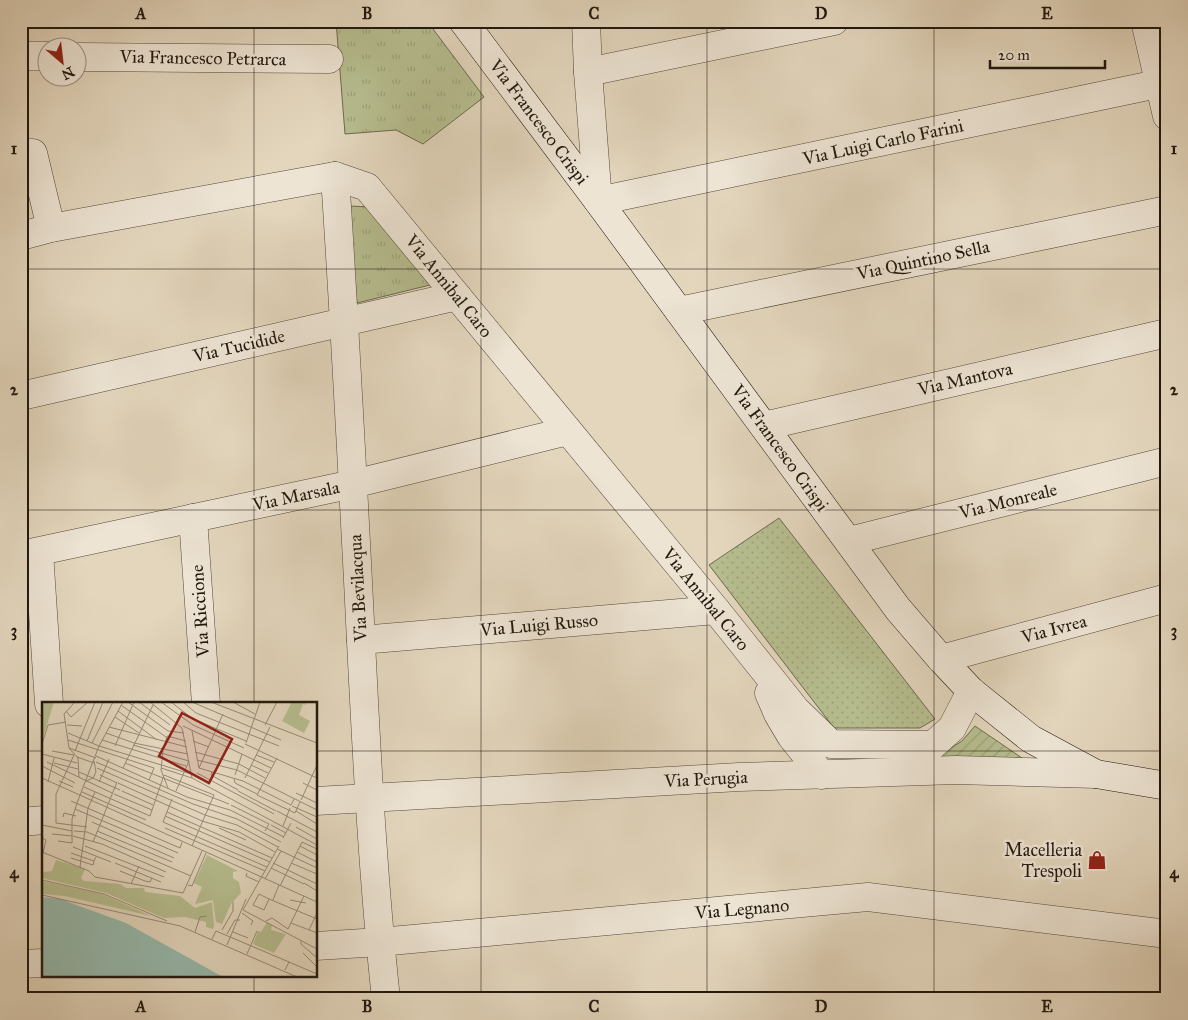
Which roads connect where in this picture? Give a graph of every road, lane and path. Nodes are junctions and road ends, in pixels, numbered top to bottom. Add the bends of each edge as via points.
1 (463, 21) edge
2 (586, 21) edge
3 (834, 21) edge
4 (1145, 21) edge
5 (21, 56) edge
6 (38, 56) edge
7 (88, 57) edge
8 (329, 59) dead end
9 (588, 72) junction
10 (1163, 83) edge
11 (1167, 116) edge
12 (21, 153) edge
13 (335, 176) junction
14 (598, 201) junction
15 (1167, 210) edge
16 (51, 228) junction
17 (21, 236) edge
18 (457, 296) junction
19 (680, 311) junction
20 (345, 321) junction
21 (1167, 333) edge
22 (21, 396) edge
23 (764, 426) junction
24 (568, 431) junction
25 (1167, 461) edge
26 (353, 484) junction
27 (194, 518) junction
28 (849, 541) junction
29 (30, 554) edge
30 (1167, 598) edge
31 (716, 610) junction
32 (361, 640) junction
33 (941, 659) junction
34 (971, 691) junction
35 (49, 702) edge
36 (206, 702) edge
37 (793, 723) junction
38 (1096, 774) junction
39 (822, 775) junction
40 (739, 778) junction
41 (1167, 786) edge
42 (369, 797) junction
43 (318, 801) edge
44 (42, 820) edge
45 (21, 822) edge
46 (1167, 934) edge
47 (380, 942) junction
48 (318, 946) edge
49 (42, 963) edge
50 (21, 964) edge
51 (386, 999) edge

1 - 14 street, Via Francesco Crispi
2 - 9 street
3 - 9 street
4 - 10 street
5 - 6 street
7 - 8 street, Via Francesco Petrarca
9 - 14 street
10 - 11 street
10 - 14 street, Via Luigi Carlo Farini
12 - 16 street via 33,153
13 - 16 street, Via Annibal Caro
13 - 18 street, Via Annibal Caro via 367,186
13 - 20 street, Via Bevilacqua
14 - 19 street, Via Francesco Crispi
15 - 19 street, Via Quintino Sella
16 - 17 street, Via Annibal Caro
18 - 20 street, Via Tucidide
18 - 24 street, Via Annibal Caro
19 - 23 street, Via Francesco Crispi
20 - 22 street, Via Tucidide
20 - 26 street, Via Bevilacqua
21 - 23 street, Via Mantova
23 - 28 street, Via Francesco Crispi
24 - 26 street, Via Marsala
24 - 31 street, Via Annibal Caro
25 - 28 street, Via Monreale
26 - 27 street, Via Marsala
26 - 32 street, Via Bevilacqua
27 - 29 street, Via Marsala
27 - 36 street, Via Riccione
28 - 33 street, Via Francesco Crispi via 898,609
29 - 35 street
30 - 33 street, Via Ivrea
31 - 32 street, Via Luigi Russo
31 - 37 street, Via Annibal Caro via 756,659
32 - 42 street, Via Bevilacqua
33 - 34 street, Via Francesco Crispi
34 - 37 street via 952,728 933,745 832,744
34 - 38 street, Via Francesco Crispi via 1031,739
37 - 39 street
37 - 40 street via 775,762
38 - 39 street, Via Perugia via 956,770
38 - 41 street, Via Francesco Crispi
39 - 40 street, Via Perugia
40 - 42 street, Via Perugia
42 - 43 street, Via Perugia
42 - 47 street, Via Bevilacqua
44 - 45 street
46 - 47 street, Via Legnano via 868,897
47 - 48 street, Via Legnano
47 - 51 street, Via Bevilacqua
49 - 50 street

